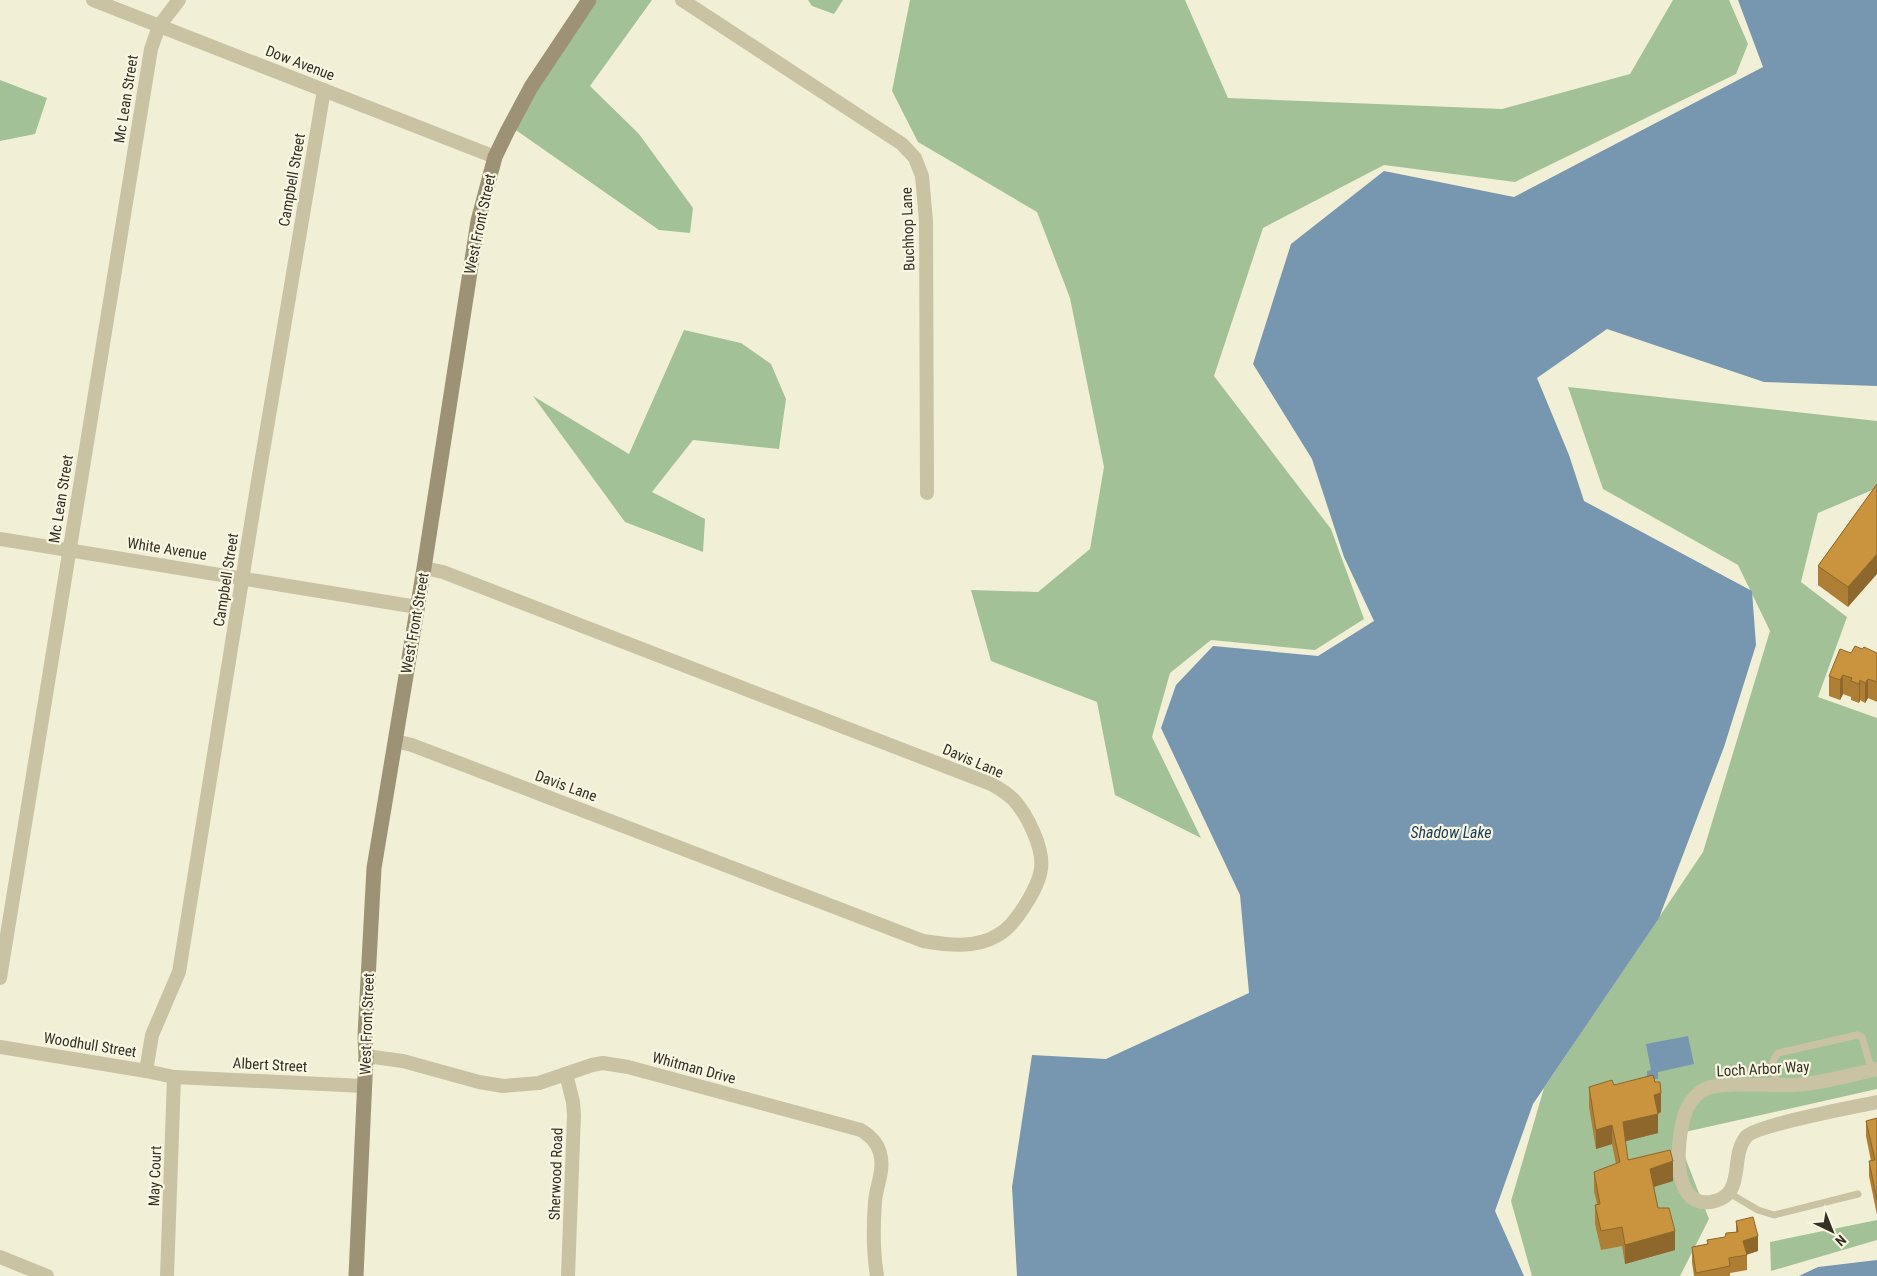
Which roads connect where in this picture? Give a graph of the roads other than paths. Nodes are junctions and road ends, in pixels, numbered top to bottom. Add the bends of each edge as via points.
1 (93, 0) edge
2 (179, 0) edge
3 (589, 0) edge
4 (682, 0) edge
5 (159, 26) junction
6 (324, 90) junction
7 (495, 157) junction
8 (927, 493) dead end
9 (0, 539) edge
10 (69, 550) junction
11 (424, 568) junction
12 (242, 579) junction
13 (417, 607) junction
14 (395, 741) junction
15 (0, 978) edge
16 (0, 1047) edge
17 (366, 1056) junction
18 (1875, 1070) edge
19 (146, 1071) junction
20 (566, 1074) junction
21 (174, 1077) junction
22 (1778, 1085) junction
23 (364, 1086) junction
24 (1877, 1102) edge
25 (1729, 1193) junction
26 (1858, 1194) dead end
27 (0, 1257) edge
28 (47, 1276) edge
29 (167, 1276) edge
30 (356, 1276) edge
31 (568, 1276) edge
32 (877, 1276) edge

1 - 5 street, Dow Avenue
2 - 5 street, Mc Lean Street
3 - 7 street, West Front Street via 532,87
4 - 8 street, Buchhop Lane via 902,144 915,158 922,176 926,221
5 - 6 street, Dow Avenue
5 - 10 street, Mc Lean Street via 151,49
6 - 7 street, Dow Avenue
6 - 12 street, Campbell Street
7 - 11 street, West Front Street via 478,221
9 - 10 street, White Avenue
10 - 12 street, White Avenue
10 - 15 street, Mc Lean Street
11 - 13 street, West Front Street
11 - 14 street, Davis Lane via 443,572 991,784 1008,795 1024,814 1036,838 1041,858 1039,878 1010,926 998,936 962,945 923,941 562,801
12 - 13 street, White Avenue
12 - 19 street, Campbell Street via 179,972 152,1034
13 - 14 street, West Front Street
14 - 17 street, West Front Street via 374,868
16 - 19 street, Woodhull Street
17 - 20 street, Whitman Drive via 403,1061 503,1086 539,1083
17 - 23 street, West Front Street
18 - 22 street, Loch Arbor Way via 1816,1083
18 - 22 lane via 1862,1037 1857,1035 1778,1053 1771,1064
19 - 21 street, Woodhull Street
20 - 31 street, Sherwood Road via 574,1102
20 - 32 street, Whitman Drive via 592,1065 628,1067 861,1130 875,1142 882,1169 875,1201 873,1235
21 - 23 street, Albert Street
21 - 29 street, May Court
22 - 25 street, Loch Arbor Way via 1717,1086 1698,1093 1688,1106 1679,1165 1685,1190 1690,1198 1701,1202 1721,1199
23 - 30 street, West Front Street
24 - 25 street via 1751,1132 1742,1145 1735,1181
25 - 26 lane via 1758,1210 1774,1215
27 - 28 street

